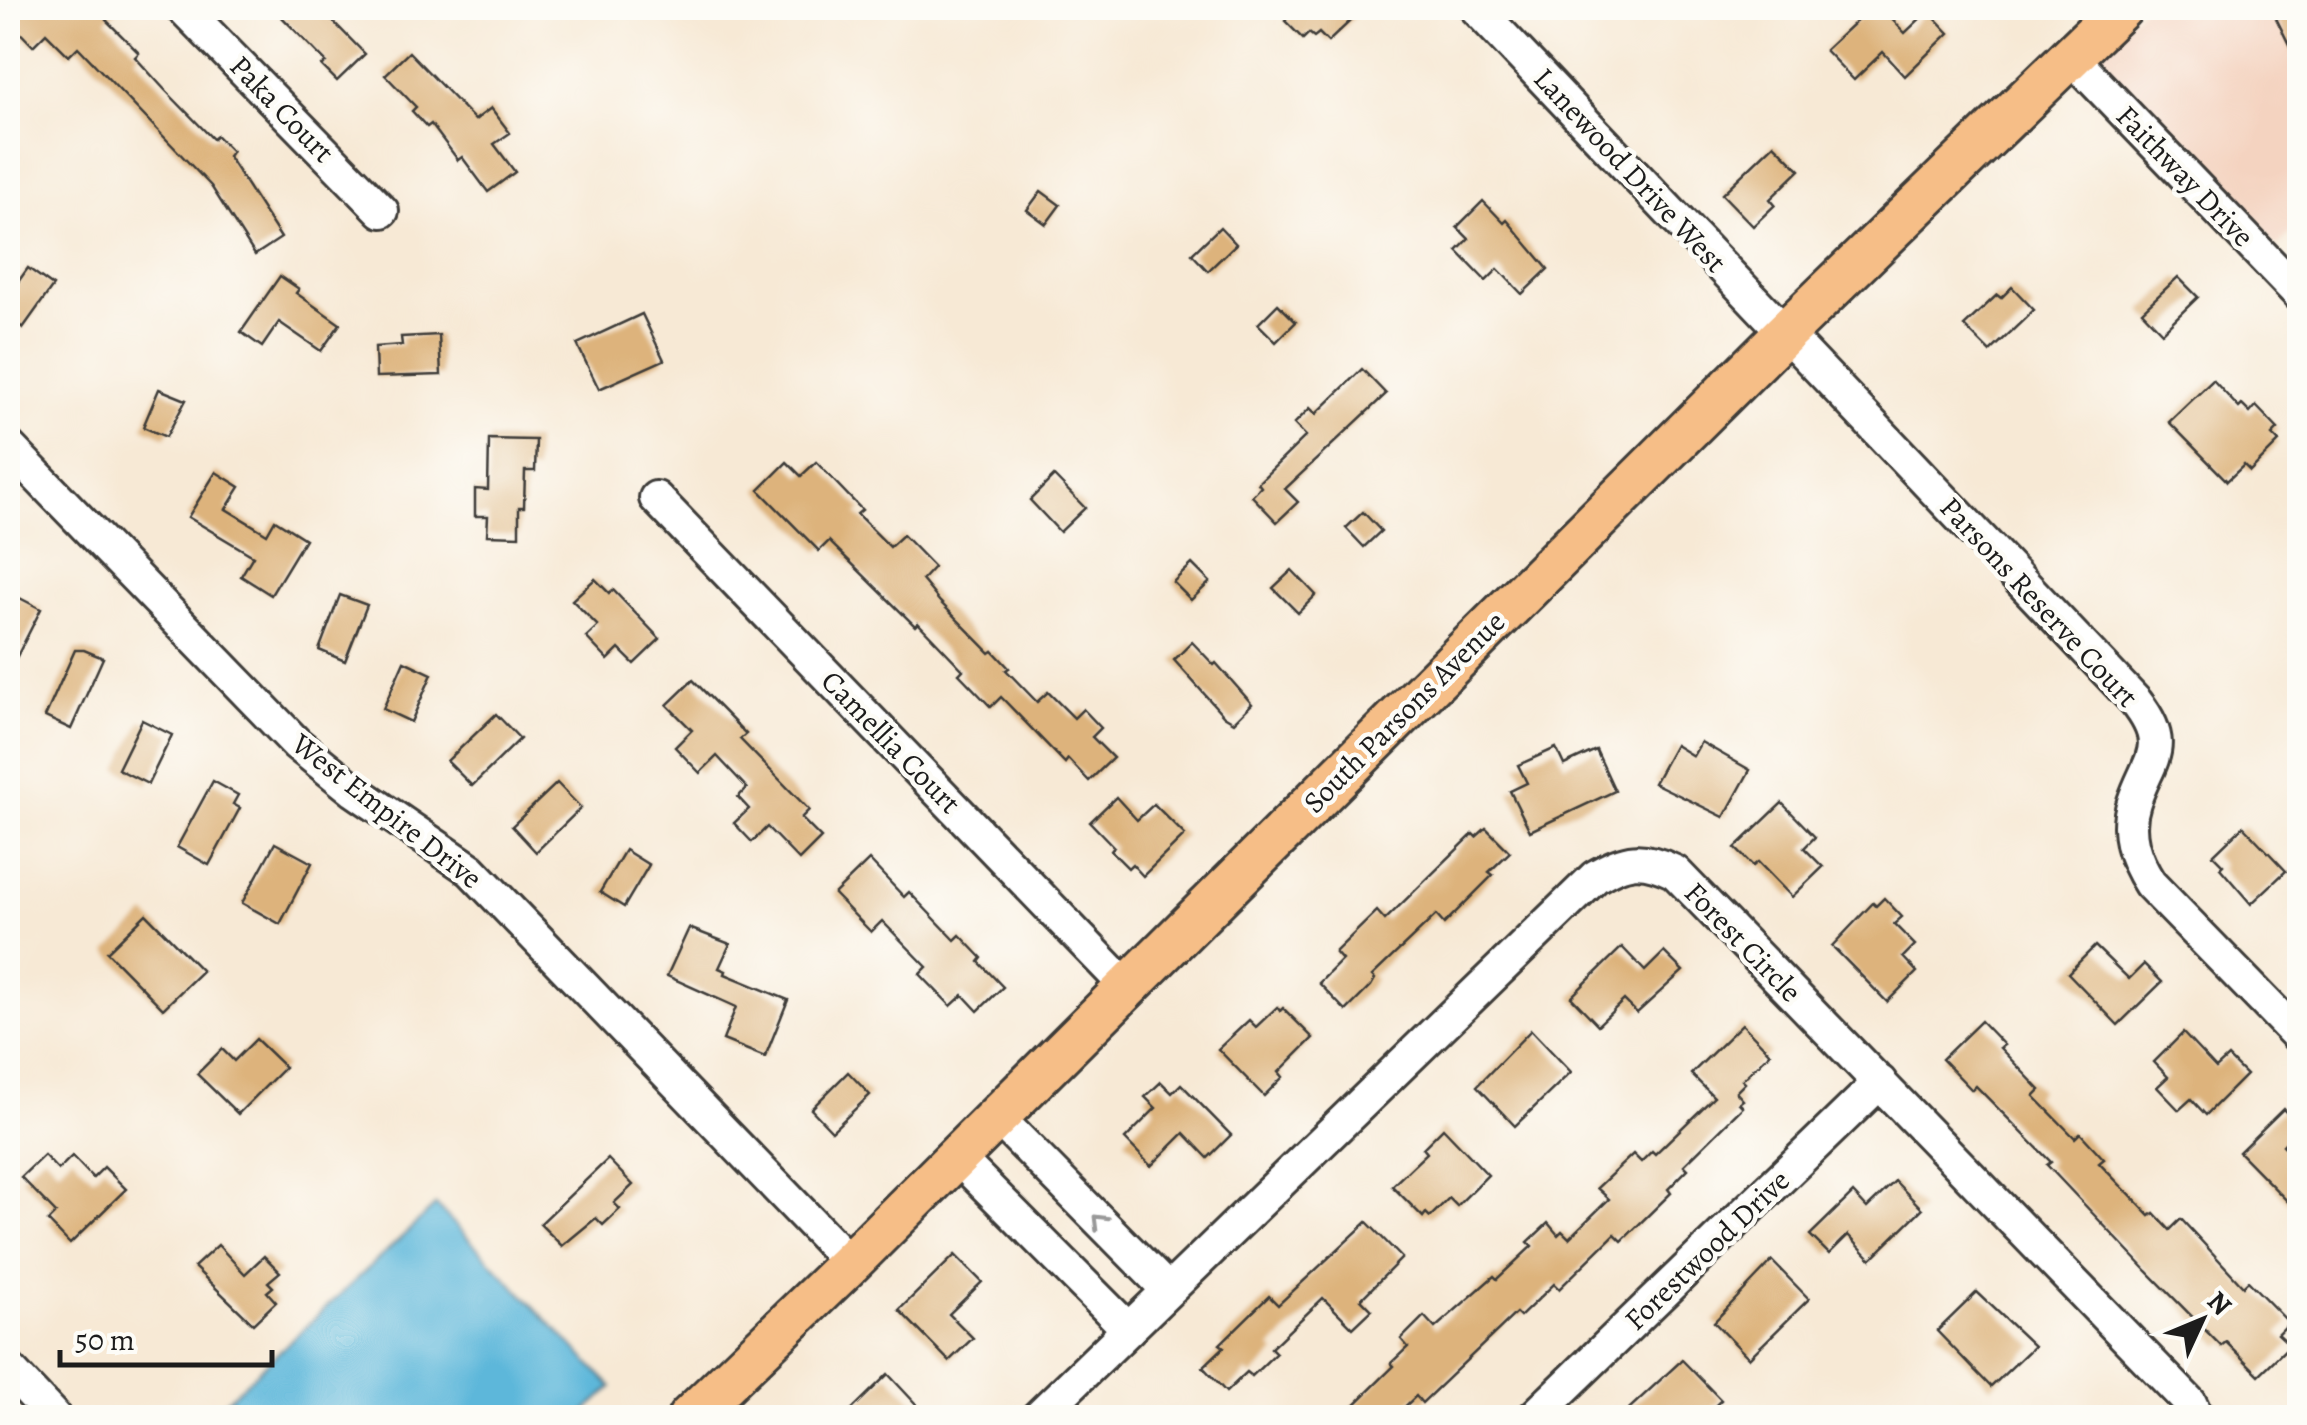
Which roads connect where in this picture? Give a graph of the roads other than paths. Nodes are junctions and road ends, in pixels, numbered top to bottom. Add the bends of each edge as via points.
1 (183, 8) edge
2 (1476, 8) edge
3 (2121, 8) edge
4 (2071, 58) junction
5 (382, 211) dead end
6 (2300, 295) edge
7 (1784, 333) junction
8 (8, 446) edge
9 (656, 498) dead end
10 (1127, 987) junction
11 (2300, 1038) edge
12 (1880, 1082) junction
13 (996, 1117) junction
14 (957, 1156) junction
15 (850, 1263) junction
16 (1168, 1290) junction
17 (1128, 1329) junction
18 (8, 1368) edge
19 (56, 1418) edge
20 (690, 1418) edge
21 (1037, 1418) edge
22 (1533, 1418) edge
23 (2197, 1418) edge

1 - 5 street, Paka Court
2 - 7 street, Lanewood Drive West
3 - 4 main road, South Parsons Avenue
4 - 6 street, Faithway Drive
4 - 7 main road, South Parsons Avenue
7 - 10 main road, South Parsons Avenue
7 - 11 street, Parsons Reserve Court via 2148,718 2156,751 2130,820 2137,864
8 - 15 street, West Empire Drive via 297,744 470,870
9 - 10 street, Camellia Court
10 - 13 main road, South Parsons Avenue
12 - 16 street, Forest Circle via 1675,872 1654,861 1614,865
12 - 22 street, Forestwood Drive
12 - 23 street, Forest Circle via 2190,1402
13 - 14 main road, South Parsons Avenue
16 -> 13 street
14 - 15 main road, South Parsons Avenue
14 - 17 street
15 - 20 main road, South Parsons Avenue
16 - 17 street, Forest Circle
17 - 21 street, Forest Circle
18 - 19 street

